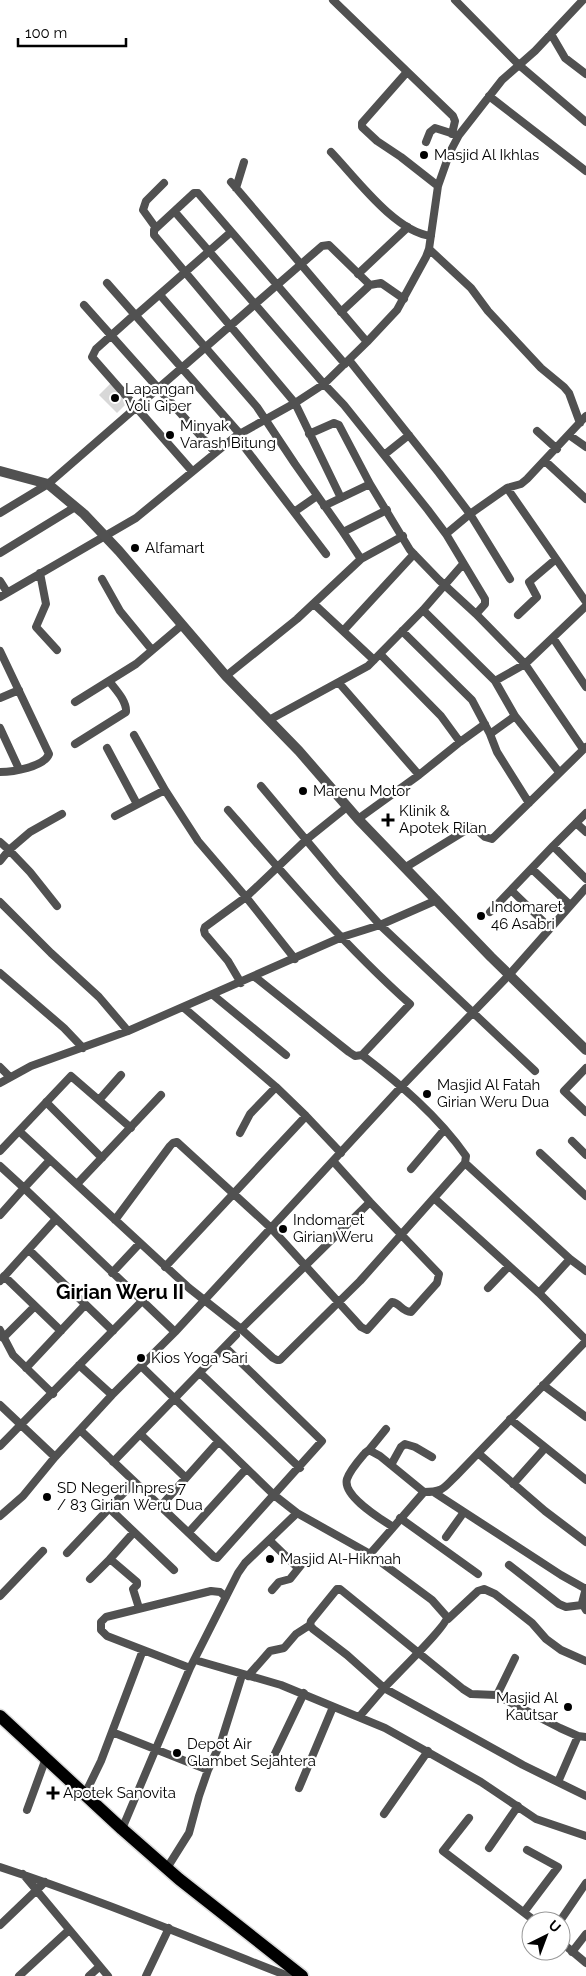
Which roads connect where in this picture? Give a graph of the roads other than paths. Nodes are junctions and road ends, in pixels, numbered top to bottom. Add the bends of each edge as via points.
1 (333, 0) edge
2 (455, 0) edge
3 (583, 0) edge
4 (550, 34) junction
5 (519, 65) junction
6 (407, 72) junction
7 (586, 74) edge
8 (489, 96) junction
9 (586, 122) edge
10 (456, 134) junction
11 (426, 142) dead end
12 (331, 152) dead end
13 (244, 162) dead end
14 (586, 171) edge
15 (164, 183) dead end
16 (438, 186) junction
17 (175, 212) junction
18 (408, 227) junction
19 (156, 228) junction
20 (231, 232) junction
21 (431, 236) junction
22 (429, 249) junction
23 (208, 252) junction
24 (301, 266) junction
25 (186, 272) junction
26 (358, 274) junction
27 (107, 283) dead end
28 (370, 284) junction
29 (278, 286) junction
30 (160, 295) junction
31 (404, 299) junction
32 (84, 305) dead end
33 (255, 306) junction
34 (341, 312) junction
35 (135, 316) junction
36 (231, 327) junction
37 (111, 335) junction
38 (367, 342) junction
39 (205, 348) junction
40 (347, 362) junction
41 (183, 368) junction
42 (324, 384) junction
43 (159, 388) junction
44 (295, 403) junction
45 (137, 408) junction
46 (586, 416) edge
47 (266, 420) junction
48 (580, 423) junction
49 (537, 431) dead end
50 (309, 434) junction
51 (238, 435) junction
52 (409, 435) junction
53 (569, 435) junction
54 (586, 447) edge
55 (557, 449) junction
56 (214, 452) junction
57 (384, 455) junction
58 (546, 461) junction
59 (192, 471) junction
60 (0, 472) edge
61 (48, 484) junction
62 (370, 484) junction
63 (507, 488) junction
64 (317, 496) junction
65 (340, 498) junction
66 (586, 500) edge
67 (324, 506) junction
68 (75, 507) junction
69 (386, 510) junction
70 (294, 512) junction
71 (0, 513) edge
72 (470, 514) junction
73 (343, 532) junction
74 (446, 534) junction
75 (105, 536) junction
76 (403, 536) junction
77 (0, 552) edge
78 (326, 554) dead end
79 (414, 554) junction
80 (361, 559) junction
81 (556, 559) junction
82 (463, 564) junction
83 (40, 573) junction
84 (102, 578) dead end
85 (510, 579) dead end
86 (0, 581) edge
87 (445, 586) junction
88 (7, 592) junction
89 (0, 597) edge
90 (586, 602) edge
91 (314, 604) junction
92 (586, 606) edge
93 (423, 610) junction
94 (476, 614) junction
95 (518, 615) dead end
96 (182, 625) junction
97 (343, 631) junction
98 (402, 631) junction
99 (553, 638) junction
100 (57, 650) dead end
101 (152, 650) junction
102 (0, 651) edge
103 (377, 657) junction
104 (525, 664) junction
105 (226, 676) junction
106 (109, 681) junction
107 (495, 681) junction
108 (338, 683) junction
109 (586, 687) edge
110 (19, 690) junction
111 (0, 698) edge
112 (75, 702) dead end
113 (515, 716) junction
114 (269, 720) junction
115 (485, 724) junction
116 (0, 728) edge
117 (490, 734) junction
118 (134, 736) dead end
119 (460, 742) junction
120 (75, 744) dead end
121 (107, 748) dead end
122 (584, 748) edge
123 (19, 769) junction
124 (0, 772) edge
125 (559, 772) junction
126 (419, 775) junction
127 (261, 786) dead end
128 (165, 790) junction
129 (529, 802) junction
130 (137, 804) junction
131 (347, 806) junction
132 (228, 810) dead end
133 (586, 813) edge
134 (62, 814) dead end
135 (115, 816) dead end
136 (358, 819) junction
137 (576, 823) junction
138 (586, 832) edge
139 (306, 840) junction
140 (0, 842) edge
141 (553, 846) junction
142 (9, 850) junction
143 (0, 861) edge
144 (278, 867) junction
145 (406, 867) junction
146 (532, 869) junction
147 (586, 878) edge
148 (511, 890) junction
149 (585, 891) edge
150 (246, 897) junction
151 (437, 900) junction
152 (0, 902) edge
153 (57, 906) dead end
154 (570, 906) junction
155 (490, 912) dead end
156 (380, 925) junction
157 (550, 928) junction
158 (342, 938) junction
159 (295, 959) junction
160 (0, 973) edge
161 (509, 975) junction
162 (255, 977) junction
163 (241, 983) junction
164 (212, 995) junction
165 (183, 1007) junction
166 (472, 1012) junction
167 (128, 1032) junction
168 (84, 1048) junction
169 (586, 1050) edge
170 (286, 1055) dead end
171 (362, 1055) junction
172 (0, 1067) edge
173 (586, 1068) edge
174 (535, 1071) dead end
175 (121, 1075) dead end
176 (4, 1082) edge
177 (402, 1086) junction
178 (276, 1088) junction
179 (161, 1095) dead end
180 (99, 1100) junction
181 (46, 1102) junction
182 (586, 1112) edge
183 (306, 1116) junction
184 (131, 1128) junction
185 (444, 1130) junction
186 (19, 1131) junction
187 (240, 1133) dead end
188 (572, 1141) dead end
189 (0, 1151) edge
190 (341, 1153) junction
191 (540, 1153) dead end
192 (586, 1156) edge
193 (102, 1158) junction
194 (50, 1160) junction
195 (333, 1161) junction
196 (465, 1163) junction
197 (0, 1166) edge
198 (411, 1169) dead end
199 (77, 1184) junction
200 (24, 1188) junction
201 (234, 1195) junction
202 (586, 1196) edge
203 (434, 1198) junction
204 (370, 1202) junction
205 (0, 1215) edge
206 (56, 1219) junction
207 (115, 1220) junction
208 (271, 1228) junction
209 (402, 1235) junction
210 (140, 1243) junction
211 (29, 1250) junction
212 (570, 1259) junction
213 (306, 1266) junction
214 (508, 1266) junction
215 (165, 1267) junction
216 (586, 1271) edge
217 (112, 1272) junction
218 (2, 1278) edge
219 (488, 1288) dead end
220 (539, 1293) junction
221 (204, 1300) junction
222 (142, 1301) junction
223 (339, 1302) junction
224 (85, 1305) junction
225 (35, 1306) junction
226 (60, 1330) junction
227 (113, 1331) junction
228 (174, 1332) junction
229 (238, 1332) junction
230 (2, 1334) edge
231 (585, 1345) edge
232 (225, 1347) junction
233 (79, 1365) junction
234 (140, 1366) junction
235 (26, 1368) junction
236 (200, 1373) junction
237 (544, 1384) junction
238 (53, 1394) junction
239 (112, 1395) junction
240 (174, 1398) junction
241 (0, 1404) edge
242 (586, 1417) edge
243 (510, 1419) junction
244 (22, 1425) junction
245 (386, 1429) dead end
246 (80, 1430) junction
247 (140, 1434) junction
248 (218, 1442) junction
249 (0, 1446) edge
250 (545, 1448) junction
251 (369, 1450) junction
252 (478, 1453) junction
253 (55, 1457) junction
254 (432, 1457) dead end
255 (113, 1462) junction
256 (391, 1464) junction
257 (300, 1468) junction
258 (246, 1469) junction
259 (186, 1478) junction
260 (586, 1480) edge
261 (134, 1482) junction
262 (513, 1484) junction
263 (424, 1492) junction
264 (435, 1493) junction
265 (274, 1496) junction
266 (160, 1507) junction
267 (110, 1510) junction
268 (464, 1512) junction
269 (297, 1513) junction
270 (0, 1516) edge
271 (400, 1518) junction
272 (393, 1527) junction
273 (134, 1532) junction
274 (188, 1532) junction
275 (446, 1537) dead end
276 (269, 1540) junction
277 (586, 1542) edge
278 (43, 1551) dead end
279 (66, 1553) dead end
280 (370, 1554) junction
281 (110, 1559) junction
282 (306, 1559) dead end
283 (510, 1565) dead end
284 (298, 1568) junction
285 (174, 1570) dead end
286 (478, 1574) dead end
287 (90, 1579) dead end
288 (586, 1589) edge
289 (272, 1590) dead end
290 (0, 1596) edge
291 (226, 1597) junction
292 (584, 1607) edge
293 (139, 1608) junction
294 (448, 1619) junction
295 (310, 1625) junction
296 (143, 1650) junction
297 (417, 1652) junction
298 (515, 1658) dead end
299 (195, 1660) junction
300 (586, 1662) edge
301 (190, 1668) junction
302 (245, 1675) junction
303 (384, 1688) junction
304 (304, 1693) junction
305 (497, 1696) junction
306 (333, 1707) junction
307 (0, 1716) edge
308 (359, 1718) junction
309 (112, 1732) junction
310 (582, 1736) edge
311 (157, 1750) junction
312 (428, 1751) junction
313 (46, 1758) junction
314 (270, 1764) dead end
315 (208, 1770) junction
316 (558, 1782) junction
317 (299, 1788) dead end
318 (85, 1794) junction
319 (586, 1796) edge
320 (518, 1806) junction
321 (27, 1810) dead end
322 (384, 1814) dead end
323 (469, 1818) dead end
324 (122, 1829) junction
325 (586, 1836) edge
326 (489, 1848) dead end
327 (527, 1850) dead end
328 (0, 1867) edge
329 (167, 1868) junction
330 (23, 1874) junction
331 (45, 1882) junction
332 (586, 1883) edge
333 (36, 1891) junction
334 (523, 1911) edge
335 (525, 1911) edge
336 (567, 1911) edge
337 (0, 1924) edge
338 (169, 1928) junction
339 (69, 1930) junction
340 (586, 1934) edge
341 (572, 1952) joint
342 (586, 1963) edge
343 (99, 1967) junction
344 (283, 1975) edge
345 (19, 1976) edge
346 (90, 1976) edge
347 (108, 1976) edge
348 (146, 1976) edge
349 (302, 1976) edge

1 - 6 street
2 - 5 street
3 - 4 street
4 - 5 street
4 - 7 street via 565,58
5 - 8 street
5 - 9 street
6 - 10 street via 453,116
6 - 16 street via 364,120 362,127
8 - 10 street
8 - 14 street
10 - 11 street via 435,128
10 - 16 street
12 - 18 street via 372,197
13 - 24 street via 234,184
15 - 19 street via 146,201 143,210
16 - 21 street
17 - 19 street
17 - 20 street via 198,192
17 - 23 street
18 - 21 street
18 - 26 street
19 - 25 street via 153,234
20 - 23 street
20 - 29 street
21 - 22 street
22 - 31 street
22 - 48 street via 471,288 541,368 564,387
23 - 25 street
23 - 33 street
24 - 26 street via 322,246 329,245
24 - 29 street
24 - 34 street
25 - 30 street
25 - 36 street
26 - 28 street
27 - 35 street
28 - 31 street via 381,282
28 - 34 street
29 - 33 street
29 - 40 street
30 - 35 street
30 - 39 street
31 - 38 street
32 - 37 street
33 - 36 street
33 - 42 street
34 - 38 street
35 - 37 street
35 - 41 street
36 - 39 street
36 - 44 street
37 - 43 street
37 - 45 street via 93,352 92,357
38 - 40 street
39 - 41 street
39 - 47 street
40 - 42 street
40 - 52 street
41 - 43 street
41 - 51 street
42 - 44 street
42 - 57 street
43 - 45 street
43 - 56 street
44 - 47 street
44 - 50 street
45 - 59 street
45 - 61 street
46 - 48 street
47 - 51 street
47 - 64 street
48 - 53 street
49 - 55 street
50 - 62 street via 337,423
50 - 65 street
51 - 56 street
51 - 70 street
52 - 57 street
52 - 72 street
53 - 54 street
53 - 55 street
55 - 58 street
56 - 59 street
57 - 74 street
58 - 63 street via 524,482
58 - 66 street
59 - 75 street via 136,518
60 - 61 street
61 - 68 street
61 - 71 street
62 - 65 street
62 - 69 street
63 - 72 street
63 - 81 street
64 - 67 street
64 - 70 street
65 - 67 street
67 - 73 street
68 - 75 street
68 - 77 street
69 - 73 street
69 - 76 street
70 - 78 street
72 - 74 street
72 - 85 street
73 - 80 street
74 - 82 street
75 - 83 street
75 - 96 street
76 - 79 street
76 - 80 street
79 - 87 street
79 - 97 street
80 - 91 street
81 - 90 street
81 - 95 street via 529,582 537,597
82 - 87 street
82 - 94 street via 486,601
83 - 88 street
83 - 100 street via 46,604 36,627
84 - 101 street via 120,611
86 - 88 street
87 - 93 street
87 - 94 street
88 - 89 street
91 - 97 street
91 - 105 street
92 - 99 street
93 - 98 street
93 - 107 street
94 - 104 street
96 - 101 street
96 - 105 street
97 - 103 street
98 - 103 street
98 - 115 street via 465,692
99 - 104 street
99 - 109 street
101 - 106 street
102 - 110 street
103 - 108 street
103 - 119 street via 441,716
104 - 107 street
104 - 122 street
105 - 114 street
106 - 112 street
106 - 120 street via 123,701 126,712
107 - 113 street
108 - 114 street
108 - 126 street
110 - 111 street
110 - 123 street via 49,754 45,762
113 - 117 street
113 - 125 street
114 - 131 street
115 - 117 street
115 - 119 street
116 - 123 street
117 - 129 street via 497,752
118 - 128 street
119 - 126 street
121 - 130 street
122 - 125 street
123 - 124 street
125 - 129 street
126 - 136 street
127 - 139 street
128 - 130 street
128 - 150 street via 198,841
129 - 145 street via 492,839 471,828
130 - 135 street
131 - 136 street
131 - 139 street
132 - 144 street
133 - 137 street
134 - 142 street via 30,832
136 - 145 street
137 - 138 street
137 - 141 street
139 - 144 street
139 - 156 street
140 - 142 street
141 - 146 street
141 - 147 street
142 - 143 street
142 - 153 street
144 - 150 street
144 - 158 street
145 - 151 street
146 - 148 street
146 - 154 street
148 - 155 street
148 - 157 street
149 - 154 street
150 - 159 street
150 - 163 street via 207,924 204,930 228,960
151 - 156 street
151 - 161 street
152 - 167 street via 99,996
154 - 157 street
156 - 158 street
156 - 166 street
157 - 161 street
158 - 159 street
158 - 171 street via 410,1004
159 - 162 street
160 - 168 street
161 - 166 street
161 - 169 street
162 - 163 street
162 - 171 street via 349,1052 355,1056
163 - 164 street
164 - 165 street
164 - 170 street
165 - 167 street
165 - 178 street
166 - 174 street
166 - 177 street
167 - 168 street
168 - 176 street via 46,1060
171 - 177 street
172 - 176 street
173 - 182 street via 564,1091
175 - 180 street
177 - 185 street
177 - 190 street
178 - 183 street
178 - 187 street via 250,1114
179 - 184 street
180 - 181 street via 71,1076
180 - 184 street
181 - 186 street
181 - 193 street
183 - 190 street
183 - 201 street
184 - 193 street
185 - 196 street via 466,1156
185 - 198 street
186 - 189 street
186 - 194 street
188 - 192 street
190 - 195 street
191 - 202 street
193 - 199 street
194 - 199 street
194 - 200 street
195 - 204 street
195 - 208 street
196 - 203 street
196 - 212 street
197 - 200 street
199 - 207 street
200 - 205 street
200 - 206 street
201 - 207 street via 180,1144 173,1142
201 - 208 street
201 - 215 street
203 - 209 street
203 - 214 street
204 - 209 street
204 - 213 street
206 - 211 street
206 - 217 street
207 - 210 street
208 - 213 street
208 - 221 street
209 - 223 street
209 - 223 street via 439,1274 437,1283 413,1310 405,1311 392,1302 366,1330
210 - 215 street
210 - 217 street
211 - 218 street
211 - 224 street
212 - 216 street
212 - 220 street
213 - 223 street
213 - 229 street
214 - 219 street
214 - 220 street
215 - 221 street
217 - 222 street
218 - 225 street
220 - 231 street
221 - 228 street
221 - 229 street
222 - 227 street
222 - 228 street
223 - 229 street via 280,1360
224 - 226 street
224 - 227 street
225 - 226 street
225 - 230 street
226 - 235 street
227 - 233 street
228 - 234 street
229 - 232 street
230 - 235 street via 13,1355
231 - 237 street
232 - 236 street
232 - 257 street via 321,1439 322,1443
233 - 238 street
233 - 239 street
234 - 239 street
234 - 240 street
235 - 238 street
236 - 240 street
236 - 257 street
237 - 242 street
237 - 243 street
238 - 244 street
239 - 246 street
240 - 247 street
240 - 248 street
241 - 244 street
243 - 250 street
243 - 252 street
244 - 249 street
244 - 253 street
245 - 251 street
246 - 253 street
246 - 255 street
247 - 255 street
247 - 259 street
248 - 258 street
248 - 259 street
250 - 260 street
250 - 262 street
251 - 256 street
251 - 272 street via 356,1465 346,1485 356,1499
252 - 262 street
252 - 264 street
253 - 270 street via 23,1496
254 - 256 street via 405,1444
255 - 261 street
256 - 263 street
257 - 265 street
258 - 265 street
258 - 274 street
259 - 266 street
261 - 266 street
261 - 267 street
262 - 277 street
263 - 264 street
263 - 271 street
264 - 268 street
265 - 269 street
265 - 274 street via 217,1558
266 - 274 street
267 - 273 street
267 - 279 street
268 - 275 street
268 - 288 street
269 - 276 street
269 - 280 street
271 - 272 street
271 - 286 street
272 - 280 street
273 - 281 street
273 - 285 street
276 - 284 street
276 - 291 street via 241,1568
278 - 290 street
280 - 294 street via 432,1600
281 - 287 street
281 - 293 street via 137,1582 133,1589
282 - 284 street
283 - 292 street via 559,1604
284 - 289 street via 290,1579 279,1582
288 - 292 street
291 - 293 street via 211,1591
291 - 299 street
293 - 296 street via 106,1617 100,1625 107,1636
294 - 297 street
294 - 300 street via 484,1588 526,1618 561,1650
295 - 297 street via 340,1589
295 - 302 street via 296,1634 284,1648 270,1651
295 - 303 street
296 - 301 street
296 - 309 street
297 - 303 street
297 - 305 street via 472,1694
298 - 305 street
299 - 301 street
299 - 302 street
301 - 311 street
302 - 304 street
302 - 315 street
303 - 308 street
303 - 316 street
304 - 306 street
304 - 314 street
305 - 310 street
306 - 308 street
306 - 317 street
307 - 313 highway
308 - 312 street
309 - 311 street
309 - 318 street
310 - 316 street
311 - 315 street
311 - 324 street
312 - 320 street
312 - 322 street
313 - 318 highway
313 - 321 street
315 - 329 street via 189,1833
316 - 319 street
318 - 324 highway
320 - 325 street via 544,1823
320 - 326 street
323 - 334 street via 444,1851
324 - 329 highway
327 - 335 street via 558,1867
328 - 330 street
329 - 349 highway
330 - 331 street
330 - 333 street
331 - 333 street
331 - 338 street
332 - 336 street
333 - 337 street
333 - 339 street
338 - 344 street
338 - 348 street
339 - 343 street
339 - 345 street
340 - 341 street
341 - 342 street
343 - 346 street
343 - 347 street

